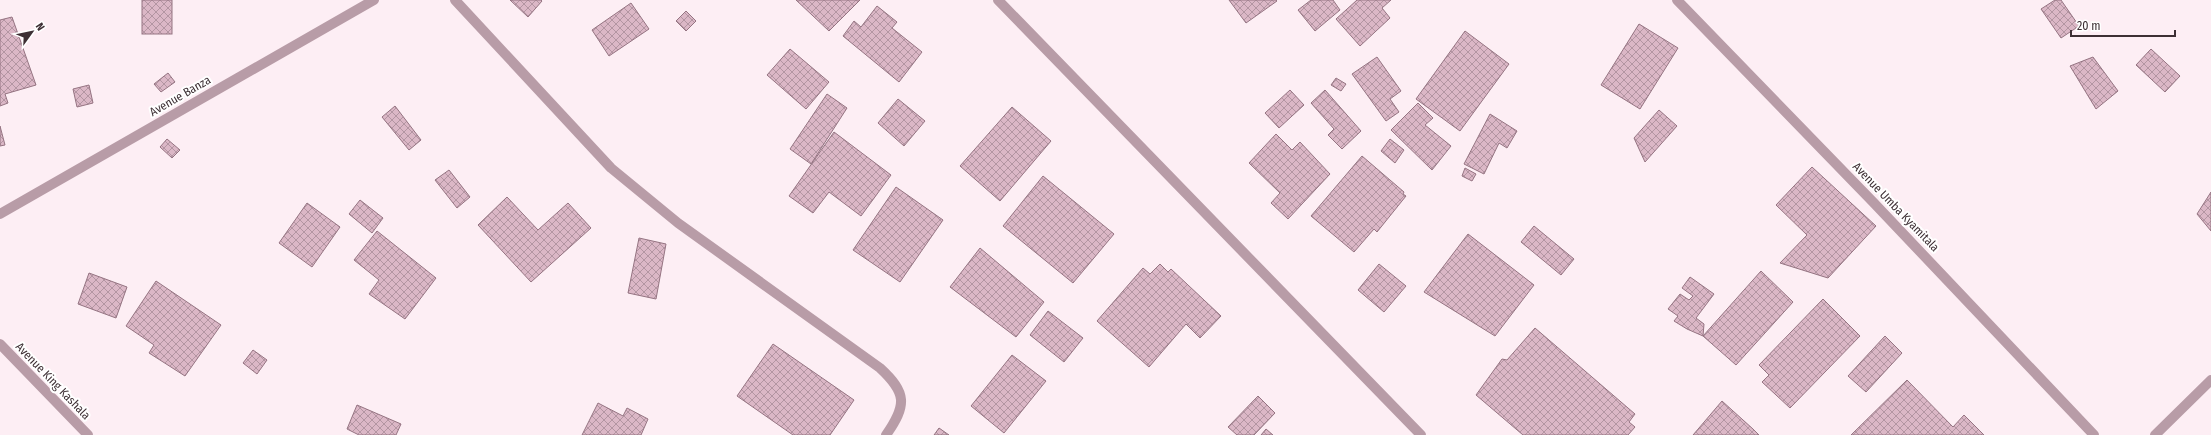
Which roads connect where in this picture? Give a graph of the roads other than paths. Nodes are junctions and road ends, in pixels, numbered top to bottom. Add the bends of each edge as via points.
1 (374, 0) edge
2 (455, 0) edge
3 (998, 0) edge
4 (1677, 0) edge
5 (0, 214) edge
6 (0, 344) edge
7 (2211, 380) edge
8 (88, 435) edge
9 (886, 435) edge
10 (1421, 435) edge
11 (2094, 435) edge
12 (2155, 435) edge

1 - 5 street, Avenue Banza
2 - 9 street via 611,168 678,223 880,368 895,382 902,397 899,414
3 - 10 street
4 - 11 street, Avenue Umba Kyamitala
6 - 8 street, Avenue King Kashala
7 - 12 street

